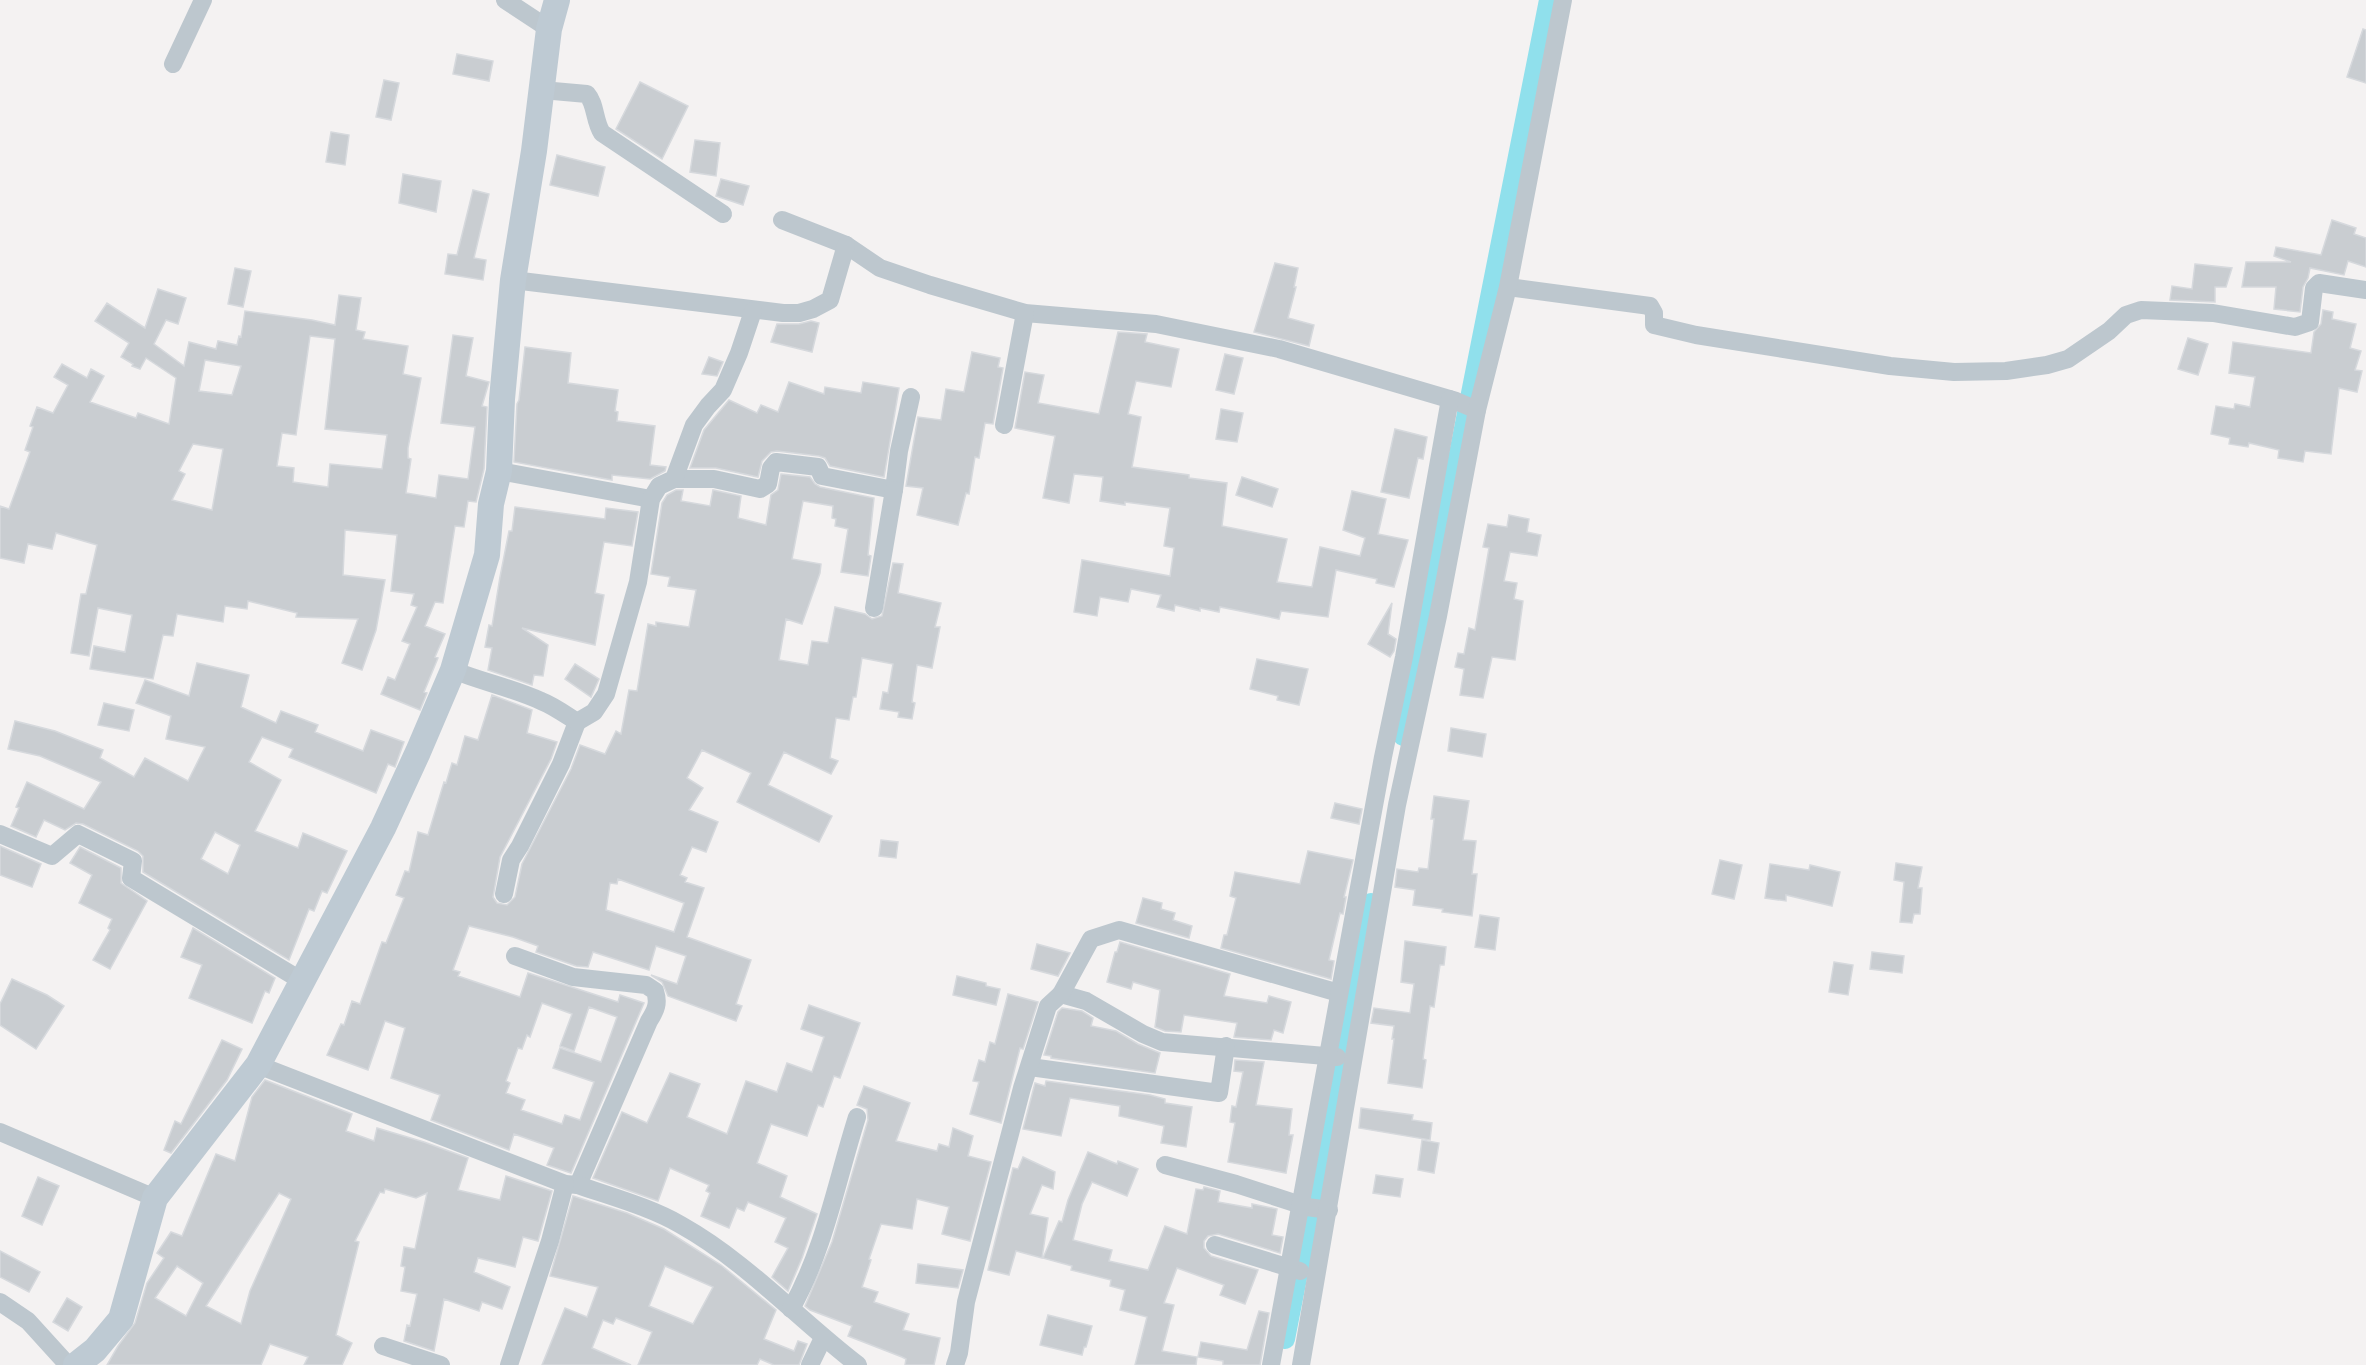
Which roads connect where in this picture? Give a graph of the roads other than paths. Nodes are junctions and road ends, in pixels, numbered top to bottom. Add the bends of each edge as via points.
1 (203, 0) edge
2 (505, 0) edge
3 (557, 0) edge
4 (1563, 0) edge
5 (549, 29) junction
6 (173, 64) dead end
7 (542, 90) junction
8 (723, 214) dead end
9 (782, 220) dead end
10 (846, 245) junction
11 (513, 280) junction
12 (1508, 287) junction
13 (2366, 290) edge
14 (753, 311) junction
15 (1025, 313) junction
16 (911, 397) dead end
17 (1463, 404) junction
18 (1004, 424) dead end
19 (499, 471) junction
20 (674, 479) junction
21 (894, 490) junction
22 (651, 499) junction
23 (874, 608) dead end
24 (453, 670) junction
25 (578, 722) junction
26 (0, 834) edge
27 (504, 894) dead end
28 (515, 956) dead end
29 (302, 981) junction
30 (1060, 993) junction
31 (1339, 993) junction
32 (1226, 1046) junction
33 (1340, 1058) junction
34 (258, 1065) junction
35 (1030, 1067) junction
36 (857, 1117) dead end
37 (0, 1132) edge
38 (1165, 1165) dead end
39 (572, 1184) junction
40 (155, 1198) junction
41 (1315, 1208) junction
42 (1215, 1245) dead end
43 (1303, 1271) junction
44 (0, 1302) edge
45 (791, 1309) junction
46 (823, 1338) junction
47 (383, 1346) dead end
48 (68, 1365) edge
49 (76, 1365) edge
50 (441, 1365) edge
51 (509, 1365) edge
52 (810, 1365) edge
53 (858, 1365) edge
54 (955, 1365) edge
55 (1271, 1365) edge
56 (1301, 1365) edge

1 - 6 street
2 - 5 street
3 - 5 street
4 - 12 street
5 - 7 street
7 - 8 street via 587,94 602,133
7 - 11 street
9 - 10 street
10 - 14 street via 830,300 799,313
10 - 15 street via 880,268
11 - 14 street
11 - 19 street via 501,399
12 - 13 street via 1650,306 1654,325 1696,335 1890,366 1954,372 2006,371 2068,359 2109,332 2126,315 2141,310 2212,314 2295,327 2310,322 2314,288 2319,283
12 - 17 street
14 - 20 street via 723,390 694,425
15 - 17 street via 1156,324 1279,349
15 - 18 street
16 - 21 street
17 - 31 street via 1404,657
17 - 33 street via 1438,616
19 - 22 street
19 - 24 street via 491,504 487,555
20 - 21 street via 719,480 759,489 768,484 776,462 782,462 818,467 822,476
20 - 22 street via 659,486
21 - 23 street
22 - 25 street via 638,582 606,694 594,712
24 - 25 street via 542,701
24 - 29 street via 383,828
25 - 27 street via 561,764 511,860
26 - 29 street via 52,856 78,834 133,861 131,878
28 - 39 street via 573,977 646,985 655,991 658,1001
29 - 34 street
30 - 31 street via 1091,939 1119,930
30 - 32 street via 1086,1001 1152,1039
30 - 35 street via 1048,1006
31 - 33 street
32 - 33 street
32 - 35 street via 1219,1093
33 - 41 street
33 - 41 street
34 - 39 street
34 - 40 street
35 - 54 street via 1018,1099 966,1302
36 - 45 street via 825,1235 807,1282
37 - 40 street
38 - 41 street
39 - 45 street via 681,1225 746,1268
39 - 51 street
40 - 49 street via 121,1319 95,1350
41 - 43 street
41 - 43 street
42 - 43 street
43 - 55 street
43 - 56 street
44 - 48 street via 28,1321
45 - 46 street
46 - 52 street
46 - 53 street
47 - 50 street

